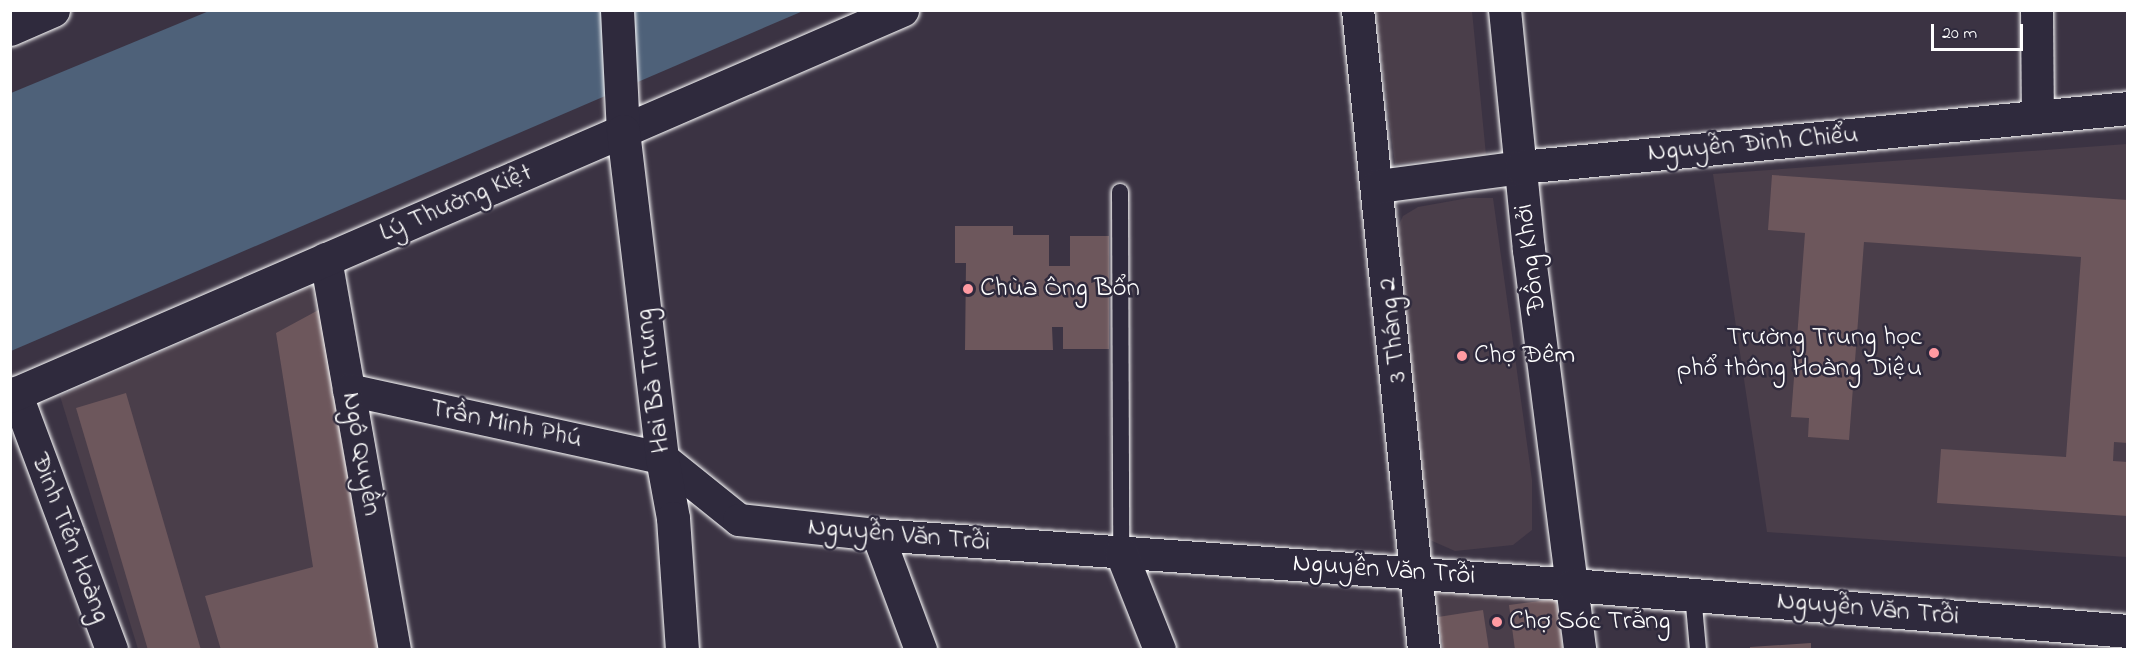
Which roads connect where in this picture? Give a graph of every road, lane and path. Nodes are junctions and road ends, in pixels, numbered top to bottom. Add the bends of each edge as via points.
1 (53, 10) edge
2 (617, 10) edge
3 (902, 10) edge
4 (1358, 10) edge
5 (1505, 10) edge
6 (2037, 10) edge
7 (10, 29) edge
8 (2127, 108) edge
9 (2038, 117) junction
10 (624, 122) junction
11 (1521, 167) junction
12 (1379, 186) junction
13 (1120, 192) dead end
14 (326, 259) junction
15 (350, 390) junction
16 (13, 395) edge
17 (662, 458) junction
18 (878, 535) junction
19 (1121, 552) junction
20 (1417, 572) junction
21 (1573, 585) junction
22 (1693, 594) junction
23 (2127, 631) edge
24 (2086, 638) edge
25 (111, 650) edge
26 (395, 650) edge
27 (682, 650) edge
28 (921, 650) edge
29 (1160, 650) edge
30 (1424, 650) edge
31 (1580, 650) edge
32 (1698, 650) edge

1 - 7 street
2 - 10 street, Hai Bà Trưng
3 - 10 street, Lý Thường Kiệt
4 - 12 street, 3 Tháng 2
5 - 11 street, Đồng Khởi
6 - 9 street
8 - 9 street, Nguyễn Đình Chiểu
9 - 11 street, Nguyễn Đình Chiểu
10 - 14 street, Lý Thường Kiệt
10 - 17 street, Hai Bà Trưng
11 - 12 street, Nguyễn Đình Chiểu
11 - 21 street, Đồng Khởi
12 - 20 street, 3 Tháng 2
13 - 19 lane
14 - 15 street, Ngô Quyền
14 - 16 street, Lý Thường Kiệt
15 - 17 street, Trần Minh Phú
15 - 26 street, Ngô Quyền
16 - 25 street, Đinh Tiên Hoàng
17 - 18 street, Nguyễn Văn Trỗi via 738,520
17 - 27 street, Hai Bà Trưng via 673,518
18 - 19 street, Nguyễn Văn Trỗi
18 - 28 street
19 - 20 street, Nguyễn Văn Trỗi
19 - 29 street
20 - 21 street, Nguyễn Văn Trỗi
20 - 30 street, 3 Tháng 2
21 - 22 street, Nguyễn Văn Trỗi
21 - 31 street, Đồng Khởi
22 - 24 street, Nguyễn Văn Trỗi
22 - 32 lane
23 - 24 street, Nguyễn Văn Trỗi

